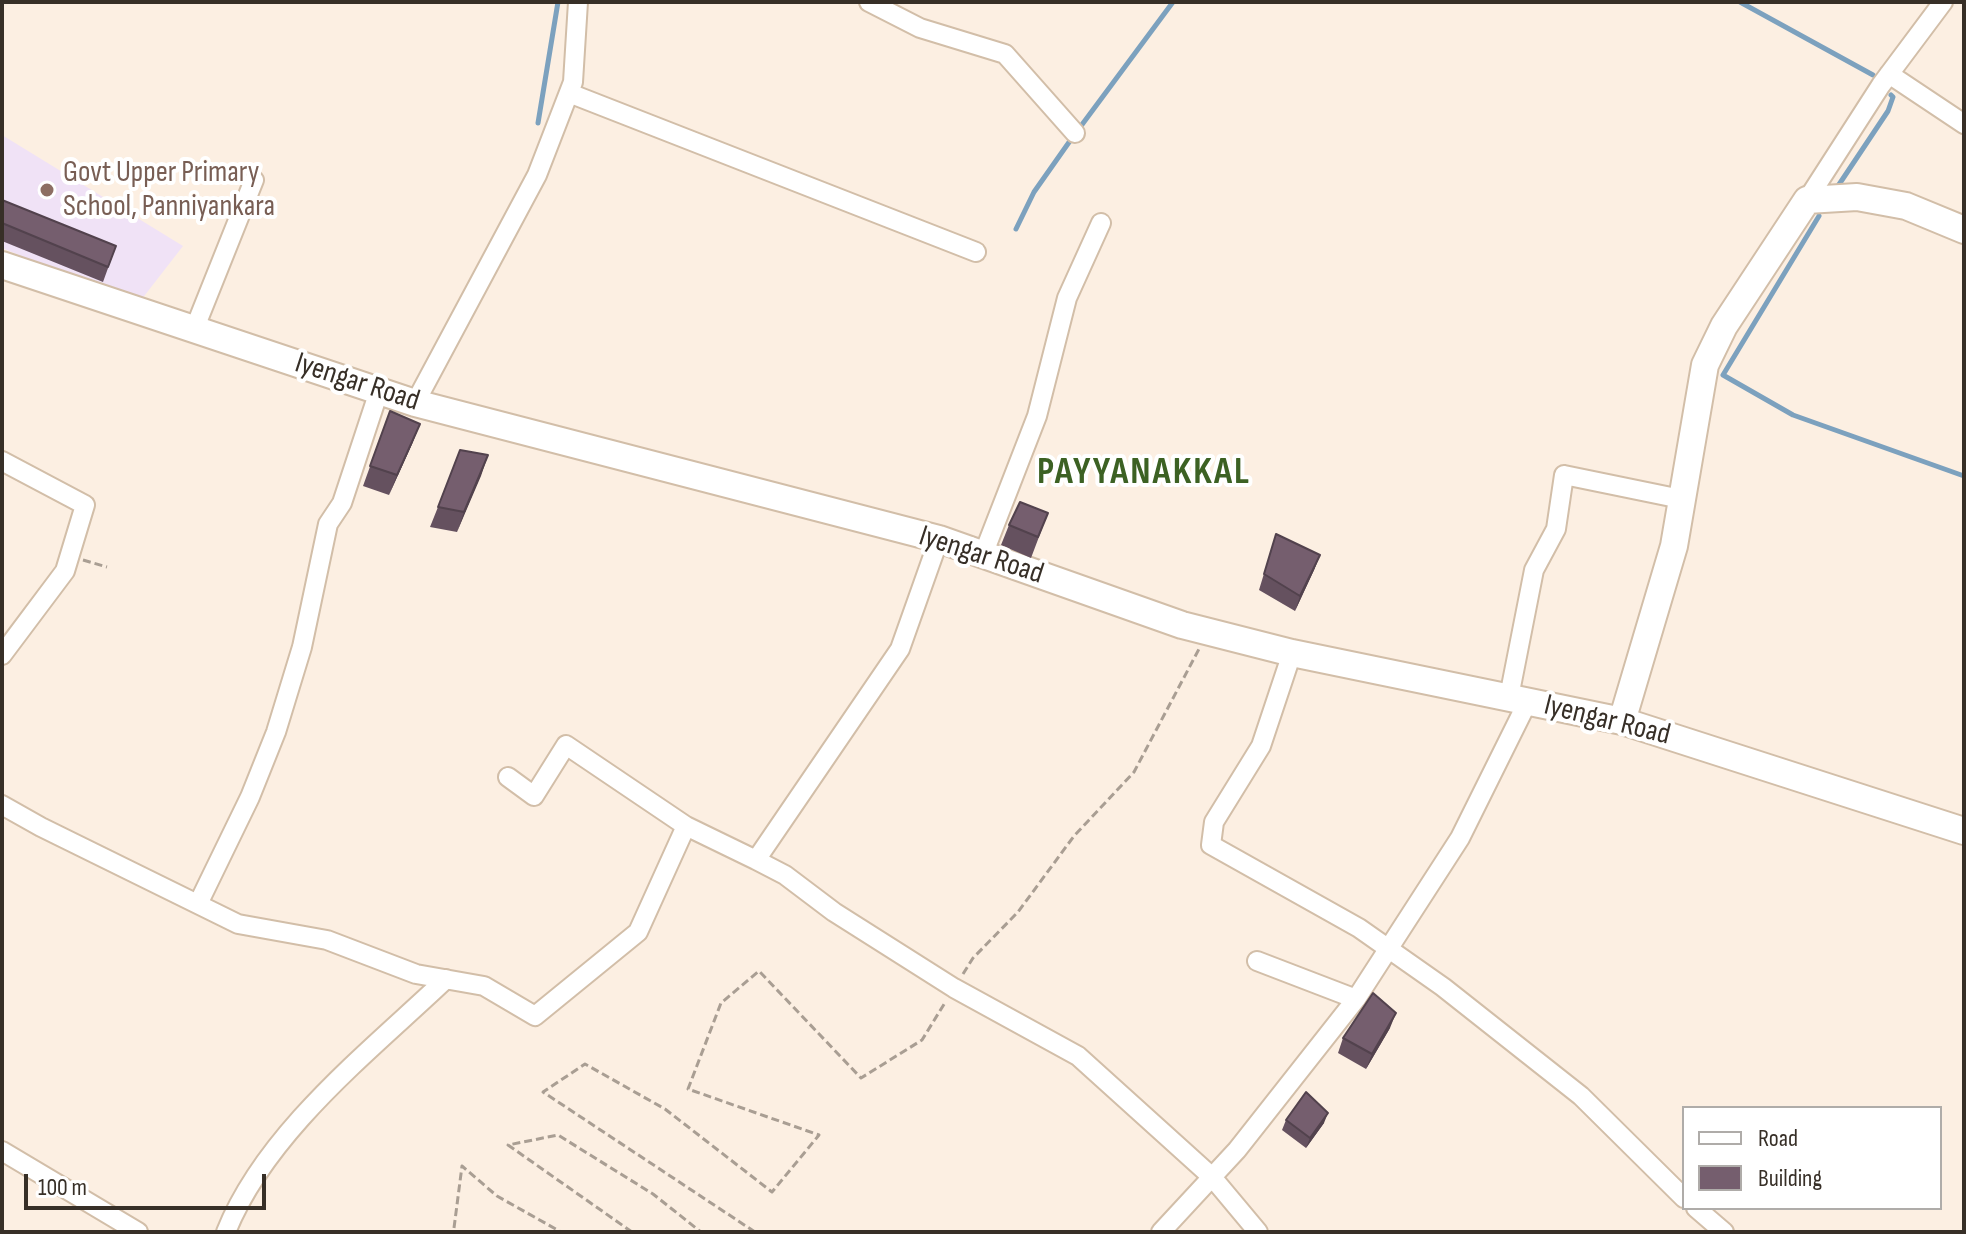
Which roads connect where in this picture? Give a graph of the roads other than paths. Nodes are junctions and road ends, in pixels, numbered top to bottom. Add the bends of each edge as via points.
1 (578, 2) edge
2 (869, 2) edge
3 (1943, 2) edge
4 (1889, 74) junction
5 (569, 93) junction
6 (1964, 124) edge
7 (1075, 133) dead end
8 (254, 180) dead end
9 (1807, 200) junction
10 (1101, 223) dead end
11 (1964, 230) edge
12 (976, 252) dead end
13 (2, 265) edge
14 (194, 330) junction
15 (379, 391) junction
16 (415, 403) junction
17 (2, 461) edge
18 (1681, 499) junction
19 (939, 539) junction
20 (983, 555) junction
21 (1292, 653) junction
22 (2, 655) edge
23 (1518, 699) junction
24 (1622, 721) junction
25 (508, 777) dead end
26 (2, 805) edge
27 (686, 826) junction
28 (1964, 831) edge
29 (756, 860) junction
30 (198, 904) junction
31 (1390, 948) junction
32 (1257, 961) dead end
33 (446, 979) junction
34 (1356, 999) junction
35 (2, 1151) edge
36 (1212, 1177) junction
37 (1682, 1196) edge
38 (1698, 1210) edge
39 (138, 1232) edge
40 (226, 1232) edge
41 (1161, 1232) edge
42 (1258, 1232) edge
43 (1724, 1232) edge

1 - 5 street
2 - 7 street via 920,28 1005,54
3 - 4 street
4 - 6 street
4 - 9 street
5 - 12 street
5 - 16 street via 537,175
8 - 14 street
9 - 11 main road via 1857,197 1894,203
9 - 18 main road via 1724,326 1705,365
10 - 20 street via 1067,298 1037,416
13 - 14 main road, Iyengar Road
14 - 15 main road, Iyengar Road
15 - 16 main road, Iyengar Road
15 - 30 street via 342,503 328,524 302,647 276,732
16 - 19 main road, Iyengar Road
17 - 22 street via 85,505 65,571
18 - 23 street via 1564,475 1556,529 1534,570
18 - 24 main road via 1674,546
19 - 20 main road, Iyengar Road
19 - 29 street via 900,649
20 - 21 main road, Iyengar Road via 1182,625
21 - 23 main road, Iyengar Road
21 - 31 street via 1261,746 1214,822 1211,845
23 - 24 main road, Iyengar Road
23 - 31 street via 1460,838
24 - 28 main road, Iyengar Road
25 - 27 street via 534,796 566,745
26 - 30 street
27 - 29 street
27 - 33 street via 638,932 535,1016 484,986
29 - 36 street via 954,988 1078,1056
30 - 33 street via 238,924 327,940 416,974
31 - 34 street
31 - 37 street via 1581,1096
32 - 34 street
33 - 40 street via 292,1126 253,1180
34 - 36 street
35 - 39 street
36 - 41 street
36 - 42 street
38 - 43 street

